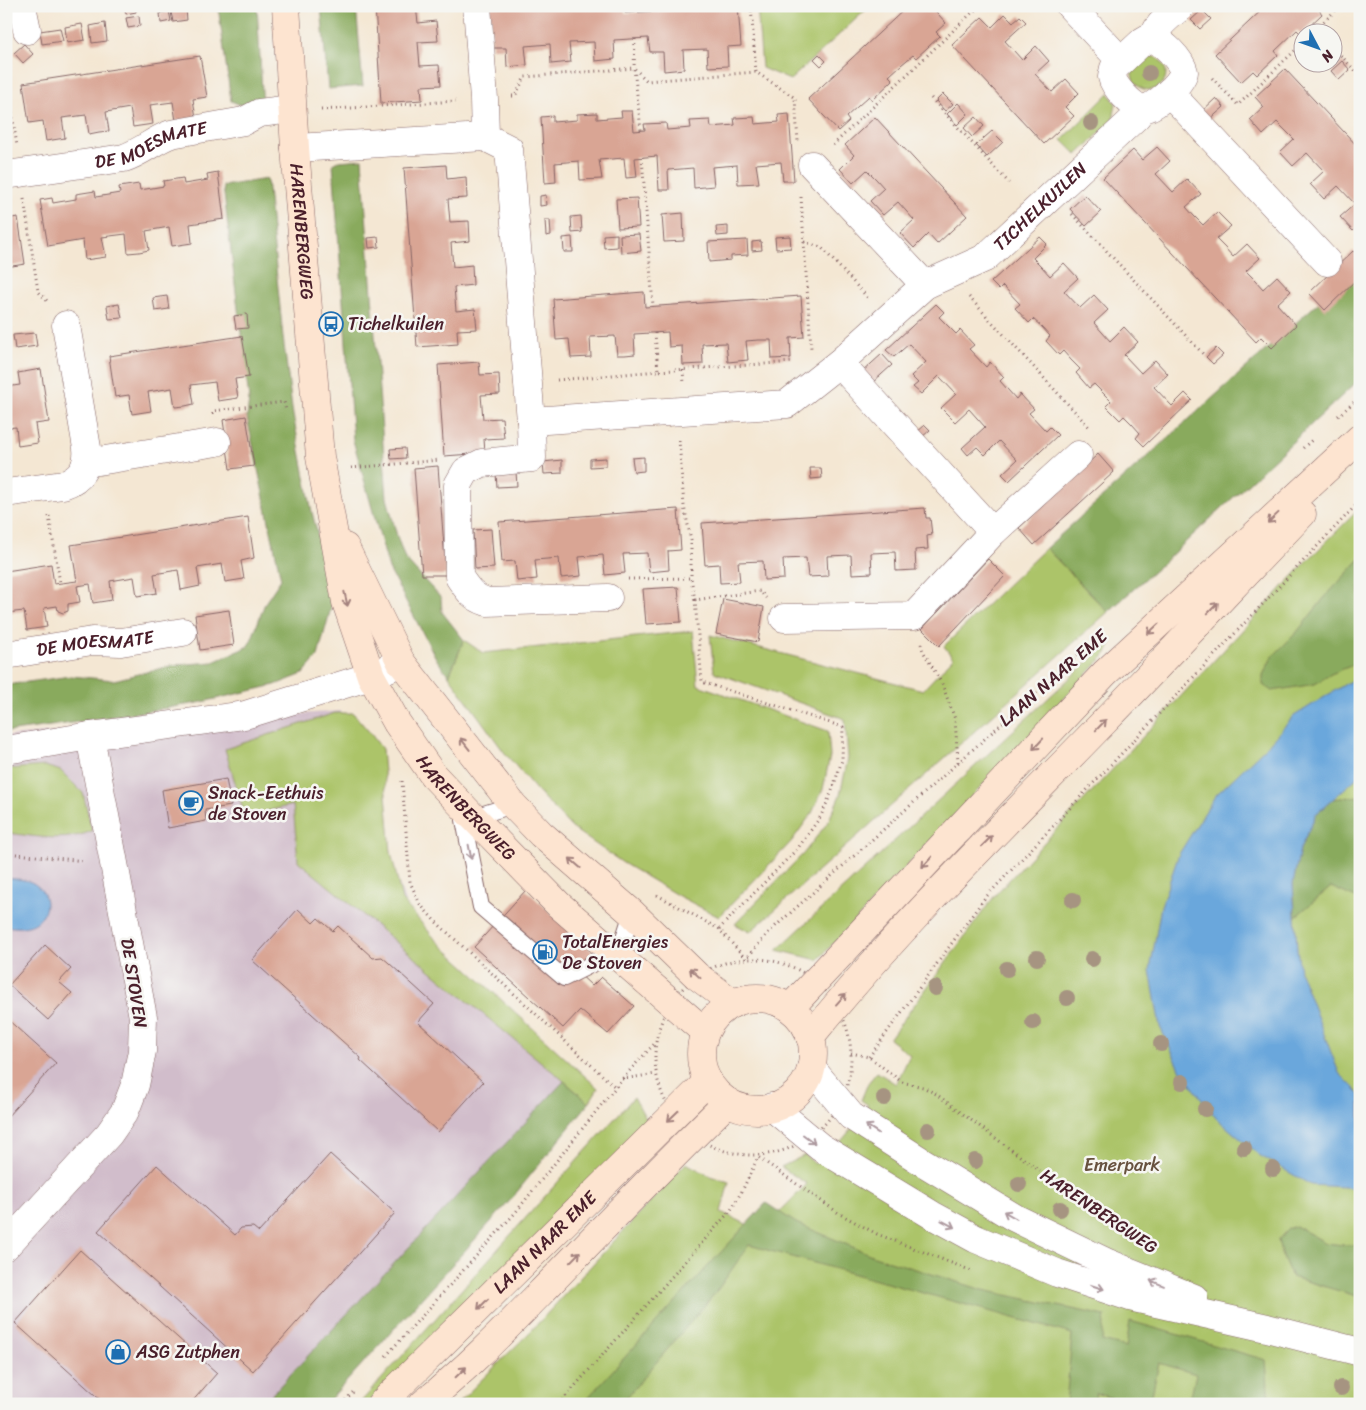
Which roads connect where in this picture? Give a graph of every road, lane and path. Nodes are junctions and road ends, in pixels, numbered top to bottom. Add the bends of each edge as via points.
1 (286, 6) edge
2 (476, 6) edge
3 (634, 6) edge
4 (751, 6) edge
5 (979, 6) edge
6 (1070, 6) edge
7 (1181, 6) edge
8 (1340, 6) edge
9 (634, 12) dead end
10 (1323, 22) edge
11 (1154, 38) junction
12 (635, 39) dead end
13 (1294, 52) edge
14 (1344, 59) edge
15 (1121, 61) junction
16 (634, 68) junction
17 (756, 72) junction
18 (1360, 76) edge
19 (1174, 97) junction
20 (931, 98) dead end
21 (484, 99) junction
22 (292, 109) junction
23 (1140, 109) junction
24 (641, 130) dead end
25 (485, 137) junction
26 (295, 148) junction
27 (805, 156) junction
28 (642, 157) dead end
29 (6, 175) edge
30 (1009, 183) dead end
31 (1053, 194) junction
32 (804, 242) junction
33 (1327, 262) dead end
34 (936, 280) junction
35 (654, 306) dead end
36 (887, 319) junction
37 (66, 325) dead end
38 (655, 333) dead end
39 (1205, 356) dead end
40 (812, 361) junction
41 (839, 364) junction
42 (682, 370) junction
43 (658, 371) junction
44 (528, 382) junction
45 (1360, 396) edge
46 (687, 411) junction
47 (531, 421) junction
48 (1333, 421) dead end
49 (1319, 434) dead end
50 (1360, 438) edge
51 (217, 442) dead end
52 (1299, 452) dead end
53 (1360, 453) edge
54 (1078, 455) joint
55 (86, 463) junction
56 (44, 488) junction
57 (6, 493) edge
58 (1360, 501) edge
59 (330, 517) junction
60 (993, 532) junction
61 (691, 578) junction
62 (60, 583) dead end
63 (608, 598) joint
64 (696, 600) junction
65 (914, 616) junction
66 (784, 618) joint
67 (183, 632) dead end
68 (1091, 644) dead end
69 (6, 655) edge
70 (401, 662) junction
71 (372, 676) junction
72 (90, 736) junction
73 (6, 750) edge
74 (958, 762) junction
75 (513, 805) junction
76 (473, 817) junction
77 (6, 853) edge
78 (113, 863) junction
79 (632, 913) junction
80 (718, 929) dead end
81 (614, 953) junction
82 (746, 959) dead end
83 (733, 1003) junction
84 (790, 1008) junction
85 (705, 1032) junction
86 (810, 1037) junction
87 (656, 1042) dead end
88 (851, 1053) dead end
89 (869, 1057) junction
90 (811, 1068) junction
91 (656, 1074) dead end
92 (622, 1079) junction
93 (708, 1081) junction
94 (728, 1102) junction
95 (772, 1107) junction
96 (758, 1158) dead end
97 (6, 1246) edge
98 (1145, 1246) dead end
99 (1267, 1328) junction
100 (1360, 1352) edge
101 (382, 1360) dead end
102 (356, 1389) dead end
103 (342, 1404) edge
104 (382, 1404) edge
105 (423, 1404) edge
106 (559, 1404) edge

1 - 22 street, HARENBERGWEG
2 - 21 street
3 - 9 path
4 - 17 path
5 - 27 path
6 - 15 street
7 - 11 street via 1158,27
8 - 10 path
11 - 15 street via 1143,41
11 - 19 street, TICHELKUILEN via 1180,62 1183,69
12 - 16 path
13 - 19 path via 1238,105 1208,75
14 - 18 path
15 - 23 street via 1114,68 1112,80
16 - 17 path via 647,81
16 - 21 path via 525,77 515,96
16 - 24 path
17 - 27 path via 795,98
19 - 23 street, TICHELKUILEN via 1151,108
19 - 33 street
20 - 30 path
21 - 22 path via 329,110
21 - 25 street
22 - 26 street, HARENBERGWEG
22 - 29 street, DE MOESMATE via 259,113 244,121 171,134 124,158
23 - 31 street, TICHELKUILEN via 1137,116
25 - 26 street
25 - 44 street via 509,148
26 - 59 street, HARENBERGWEG via 320,457
27 - 32 path via 800,175
27 - 34 street
28 - 35 path
31 - 34 street, TICHELKUILEN via 985,258
31 - 39 path
32 - 36 path via 821,247
32 - 40 path
34 - 36 street, TICHELKUILEN
34 - 54 path via 1097,437
36 - 41 street, TICHELKUILEN
37 - 55 street via 87,448
38 - 43 path
40 - 41 path
40 - 42 path
41 - 46 street, TICHELKUILEN via 787,404
41 - 60 street
42 - 43 path
42 - 46 path
43 - 44 path
44 - 47 street
45 - 48 path
46 - 47 street, TICHELKUILEN
46 - 61 path via 678,438 684,506 692,540
47 - 63 street via 532,458 482,463 466,471 458,485 459,577 476,599 487,602
49 - 52 path
50 -> 84 street, LAAN NAAR EME via 1105,673
51 - 55 street
86 -> 53 street via 968,860
54 - 60 street
55 - 56 street via 71,482
56 - 57 street
56 - 62 path
58 - 89 path via 984,899
59 - 70 street, HARENBERGWEG
59 -> 71 street, HARENBERGWEG via 346,602
60 - 65 street
61 - 63 path via 606,580
61 - 64 path
64 - 66 path via 760,591
64 - 80 path via 702,682 843,727 842,760 821,816 798,848
65 - 66 street
65 - 74 path via 923,651 942,684 955,718
67 - 69 street, DE MOESMATE via 121,642 92,641
68 - 74 path, LAAN NAAR EME
70 - 71 street
75 -> 70 street, HARENBERGWEG
71 - 72 street via 245,715
71 - 76 street, HARENBERGWEG via 397,723 433,775
72 - 73 street
72 - 78 street, DE STOVEN
74 - 82 path, LAAN NAAR EME via 768,932
75 - 76 lane
79 -> 75 street, HARENBERGWEG via 541,834
76 - 81 street, HARENBERGWEG via 559,905
76 -> 81 lane via 464,820 481,907 564,978
77 - 78 path
78 - 97 street, DE STOVEN via 143,1017 142,1051 135,1085 125,1111 109,1134
79 - 81 lane via 620,950
83 -> 79 street, HARENBERGWEG via 698,976
81 - 85 street, HARENBERGWEG
83 - 84 street via 747,998 762,998
83 - 85 street via 716,1015
84 - 86 street via 803,1021
85 - 93 street via 701,1048 702,1065
86 - 90 street
87 - 92 path
88 - 89 path, HARENBERGWEG
89 - 98 path, HARENBERGWEG via 902,1082 923,1086 936,1094
90 - 95 street via 803,1085 789,1099
99 -> 90 street, HARENBERGWEG via 1108,1263 1015,1218 851,1116
91 - 92 path
92 - 101 path via 515,1213
93 - 94 street
93 -> 104 street, LAAN NAAR EME
94 - 95 street via 757,1110
105 -> 94 street, LAAN NAAR EME via 490,1344
95 -> 99 street, HARENBERGWEG via 820,1147 932,1216 976,1239 1057,1273 1130,1297
96 - 106 path via 731,1210
99 - 100 street, HARENBERGWEG
102 - 103 path

